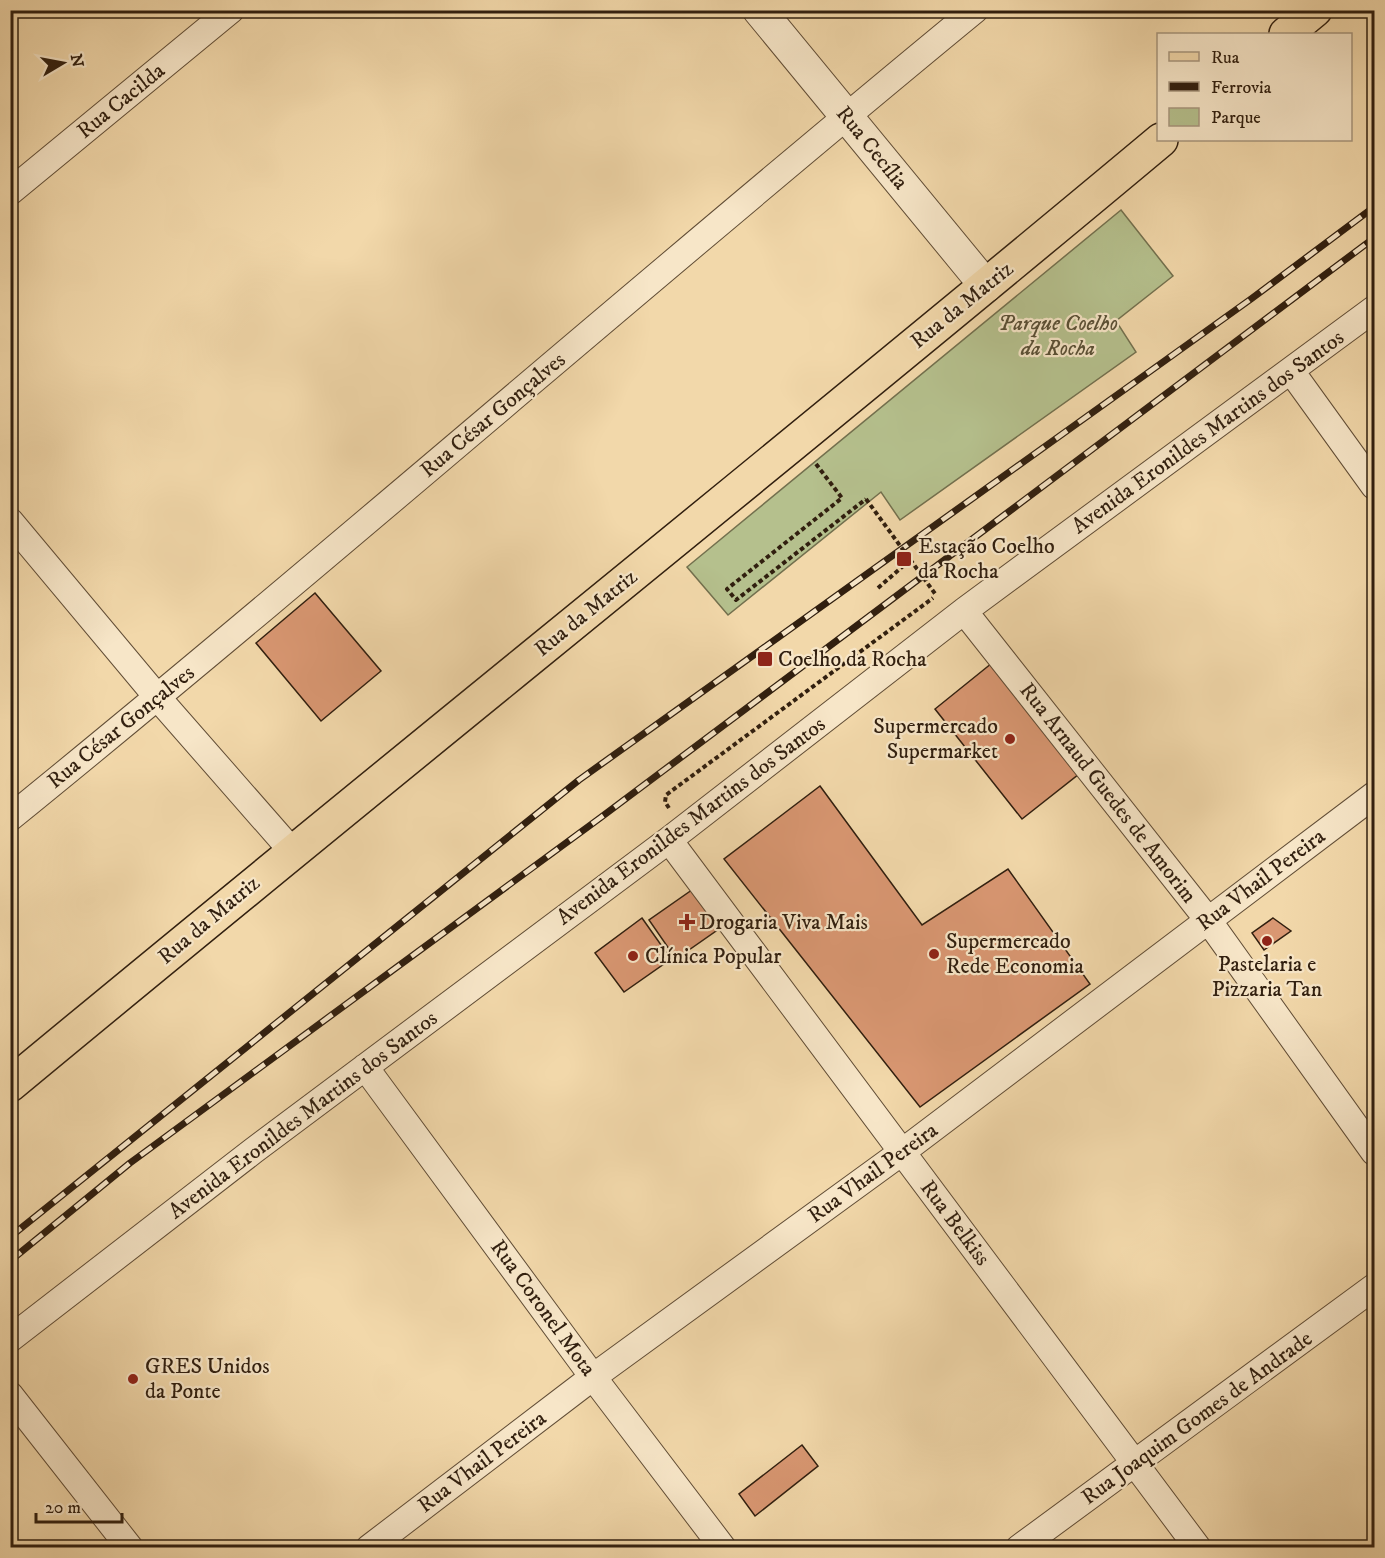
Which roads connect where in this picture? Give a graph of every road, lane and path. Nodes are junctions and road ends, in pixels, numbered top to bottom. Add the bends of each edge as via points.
1 (231, 10) edge
2 (759, 10) edge
3 (975, 10) edge
4 (1315, 10) edge
5 (1287, 33) edge
6 (846, 116) junction
7 (1160, 141) edge
8 (10, 192) edge
9 (986, 286) junction
10 (1374, 309) edge
11 (1291, 370) junction
12 (798, 440) junction
13 (1374, 486) edge
14 (10, 521) edge
15 (910, 560) junction
16 (878, 588) dead end
17 (964, 611) junction
18 (158, 698) junction
19 (1374, 795) edge
20 (10, 818) edge
21 (675, 835) junction
22 (292, 852) junction
23 (1208, 920) junction
24 (365, 1067) junction
25 (10, 1085) edge
26 (902, 1152) junction
27 (1374, 1152) edge
28 (1374, 1287) edge
29 (10, 1339) edge
30 (593, 1377) junction
31 (10, 1395) edge
32 (1136, 1464) junction
33 (130, 1548) edge
34 (369, 1548) edge
35 (723, 1548) edge
36 (1019, 1548) edge
37 (1198, 1548) edge

1 - 8 street, Rua Cacilda
2 - 6 street, Rua Cecília
3 - 6 street, Rua César Gonçalves
4 - 5 main road
6 - 9 street, Rua Cecília
6 - 18 street, Rua César Gonçalves
7 - 9 main road, Rua da Matriz
9 - 12 main road, Rua da Matriz
10 - 11 street, Avenida Eronildes Martins dos Santos
11 - 13 street
11 - 17 street, Avenida Eronildes Martins dos Santos
12 - 15 path, bridge via 842,498 727,589 736,600 866,499
12 - 22 main road, Rua da Matriz
14 - 18 street
15 - 16 path
15 - 21 path, bridge via 936,595 666,795
17 - 21 street, Avenida Eronildes Martins dos Santos
17 - 23 street, Rua Arnaud Guedes de Amorim
18 - 20 street, Rua César Gonçalves
18 - 22 street
19 - 23 street, Rua Vhail Pereira
21 - 24 street, Avenida Eronildes Martins dos Santos
21 - 26 street, Rua Belkiss
22 - 25 main road, Rua da Matriz
23 - 26 street, Rua Vhail Pereira
23 - 27 street, Rua Arnaud Guedes de Amorim
24 - 29 street, Avenida Eronildes Martins dos Santos
24 - 30 street, Rua Coronel Mota
26 - 30 street, Rua Vhail Pereira
26 - 32 street, Rua Belkiss
28 - 32 street, Rua Joaquim Gomes de Andrade
30 - 34 street, Rua Vhail Pereira
30 - 35 street, Rua Coronel Mota
31 - 33 street
32 - 36 street, Rua Joaquim Gomes de Andrade
32 - 37 street, Rua Belkiss

